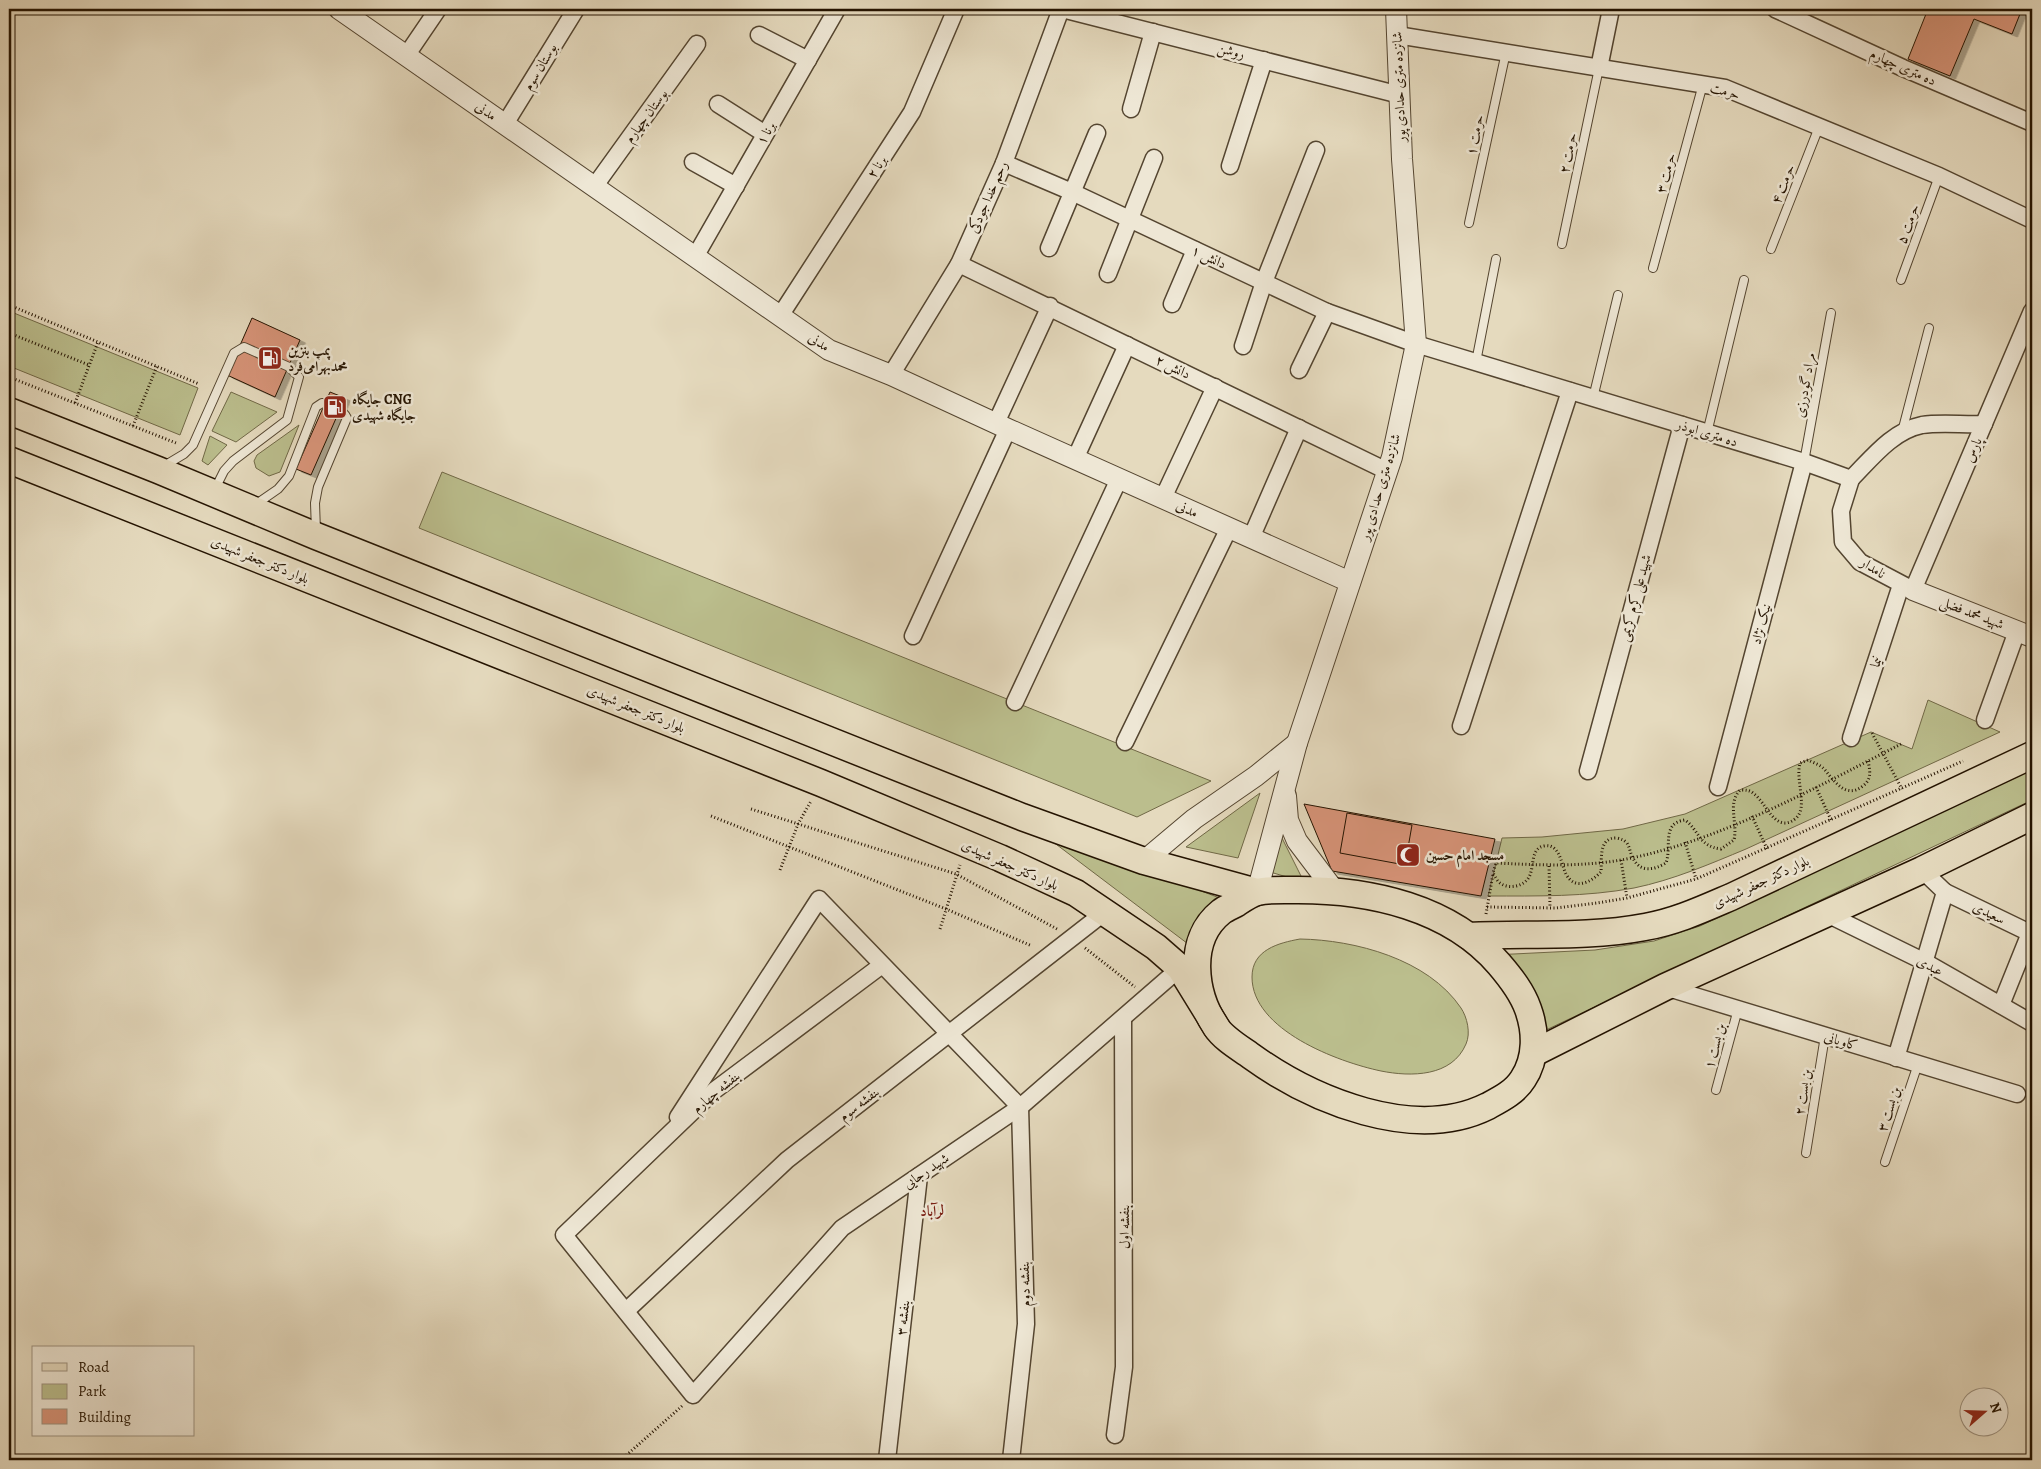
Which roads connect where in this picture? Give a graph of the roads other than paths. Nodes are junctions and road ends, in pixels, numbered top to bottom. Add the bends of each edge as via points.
1 (339, 9) edge
2 (438, 9) edge
3 (576, 9) edge
4 (837, 9) edge
5 (956, 9) edge
6 (1062, 9) edge
7 (1396, 9) edge
8 (1611, 9) edge
9 (1775, 9) edge
10 (1153, 32) junction
11 (1397, 34) junction
12 (759, 35) dead end
13 (698, 44) dead end
14 (1506, 52) junction
15 (406, 56) junction
16 (808, 60) junction
17 (1264, 60) junction
18 (1599, 68) junction
19 (1703, 84) junction
20 (1400, 95) junction
21 (718, 104) dead end
22 (1131, 109) dead end
23 (2032, 123) edge
24 (505, 124) junction
25 (1820, 127) junction
26 (765, 134) junction
27 (1098, 134) dead end
28 (1316, 150) dead end
29 (1154, 158) dead end
30 (693, 162) dead end
31 (1004, 163) junction
32 (1230, 166) dead end
33 (1938, 176) junction
34 (736, 186) junction
35 (594, 187) junction
36 (1072, 192) junction
37 (1128, 219) junction
38 (2032, 220) edge
39 (1469, 223) dead end
40 (1562, 244) dead end
41 (1050, 248) dead end
42 (1771, 249) dead end
43 (1195, 250) junction
44 (695, 257) junction
45 (1496, 259) dead end
46 (959, 264) junction
47 (1653, 268) dead end
48 (1108, 274) dead end
49 (1744, 280) dead end
50 (1901, 280) dead end
51 (1264, 282) junction
52 (1618, 295) dead end
53 (1172, 304) dead end
54 (1050, 306) junction
55 (2032, 310) edge
56 (1327, 312) junction
57 (1831, 313) dead end
58 (780, 316) junction
59 (1929, 328) dead end
60 (1416, 344) junction
61 (1127, 345) junction
62 (1242, 346) dead end
63 (1476, 362) junction
64 (1299, 370) dead end
65 (892, 375) junction
66 (1215, 387) junction
67 (1570, 391) junction
68 (1593, 398) junction
69 (9, 411) edge
70 (1984, 424) junction
71 (1682, 425) junction
72 (1002, 426) junction
73 (1298, 428) junction
74 (1902, 432) junction
75 (1707, 433) junction
76 (1075, 459) junction
77 (9, 460) edge
78 (1804, 462) junction
79 (158, 470) junction
80 (1387, 471) junction
81 (1119, 479) junction
82 (1851, 479) junction
83 (212, 492) junction
84 (1163, 498) junction
85 (250, 508) junction
86 (1228, 528) junction
87 (316, 536) junction
88 (1251, 538) junction
89 (1350, 582) junction
90 (1907, 587) junction
91 (2024, 634) edge
92 (913, 636) dead end
93 (1015, 702) dead end
94 (1986, 720) dead end
95 (1461, 726) dead end
96 (1851, 738) dead end
97 (1125, 742) dead end
98 (1297, 743) junction
99 (2032, 755) edge
100 (1588, 771) dead end
101 (1285, 787) junction
102 (1718, 787) dead end
103 (2027, 823) edge
104 (1144, 861) junction
105 (1922, 870) junction
106 (1334, 890) junction
107 (1258, 892) junction
108 (1945, 892) junction
109 (1104, 912) junction
110 (1825, 913) junction
111 (2031, 933) edge
112 (1476, 936) junction
113 (1924, 962) junction
114 (882, 965) junction
115 (1180, 968) junction
116 (1665, 987) junction
117 (2000, 1005) junction
118 (1738, 1009) junction
119 (1123, 1018) junction
120 (2032, 1023) edge
121 (1217, 1028) junction
122 (948, 1034) junction
123 (1825, 1036) junction
124 (1534, 1053) junction
125 (1896, 1058) junction
126 (1918, 1064) junction
127 (1716, 1090) dead end
128 (2017, 1094) dead end
129 (1020, 1107) junction
130 (662, 1141) junction
131 (1806, 1153) dead end
132 (1885, 1162) dead end
133 (919, 1176) junction
134 (626, 1311) junction
135 (1115, 1435) dead end
136 (887, 1460) edge
137 (1011, 1460) edge

1 - 15 street, مدنی
2 - 15 street
3 - 24 street, بوستان سوم
4 - 16 street, برنا ۱
5 - 58 street, برنا ۲ via 912,112
6 - 10 street, روشن
6 - 31 street, رحم خدا جودکی
7 - 11 street, شانزده متری حدادی پور
8 - 18 street
9 - 23 street, ده متری چهارم
10 - 17 street, روشن
10 - 22 street
11 - 14 street, حرمت
11 - 20 street, شانزده متری حدادی پور
12 - 16 street
13 - 35 street, بوستان چهارم
14 - 18 street, حرمت
14 - 39 lane, حرمت ۱
15 - 24 street, مدنی
16 - 26 street, برنا ۱
17 - 20 street, روشن
17 - 32 street
18 - 19 street, حرمت
18 - 40 lane, حرمت ۲
19 - 25 street, حرمت via 1724,88
19 - 47 lane, حرمت ۳
20 - 60 street, شانزده متری حدادی پور
21 - 26 street
24 - 35 street, مدنی
25 - 33 street, حرمت
25 - 42 lane, حرمت ۴
26 - 34 street, برنا ۱
27 - 36 street
28 - 51 street
29 - 37 street
30 - 34 street
31 - 36 street, دانش ۱
31 - 46 street, رحم خدا جودکی
33 - 38 street, حرمت
33 - 50 lane, حرمت ۵
34 - 44 street, برنا ۱
35 - 44 street, مدنی
36 - 37 street, دانش ۱
36 - 41 street
37 - 43 street, دانش ۱
37 - 48 street
43 - 51 street, دانش ۱
43 - 53 street
44 - 58 street, مدنی
45 - 63 lane
46 - 54 street, دانش ۲
46 - 65 street, رحم خدا جودکی
49 - 75 lane
51 - 56 street, دانش ۱
51 - 62 street
52 - 68 lane
54 - 61 street, دانش ۲
54 - 72 street
55 - 70 street, پارس
56 - 60 street, دانش ۱
56 - 64 street
57 - 78 lane, مراد گودرزی
58 - 65 street, مدنی via 829,350
59 - 74 lane
60 - 63 street, ده متری ابوذر
60 - 80 street, شانزده متری حدادی پور
61 - 66 street, دانش ۲
61 - 76 street
63 - 67 street, ده متری ابوذر
65 - 72 street, مدنی
66 - 73 street, دانش ۲
66 - 84 street
67 - 68 street, ده متری ابوذر
67 - 95 street
68 - 71 street, ده متری ابوذر
69 - 79 main road
70 - 74 street via 1922,425
70 - 90 street, پارس
71 - 75 street, ده متری ابوذر
71 - 100 street, شهید علی کرم کریمی
72 - 76 street, مدنی
72 - 92 street
73 - 80 street, دانش ۲
73 - 88 street
74 - 82 street via 1886,443
75 - 78 street, ده متری ابوذر
76 - 81 street, مدنی
77 - 109 main road, بلوار دکتر جعفر شهیدی via 820,783 1000,858 1076,893
78 - 82 street, ده متری ابوذر
78 - 102 street, نیک نژاد
79 - 83 main road
79 - 83 lane via 193,445 234,352 244,347 289,367 299,377 287,420 233,461
80 - 89 street, شانزده متری حدادی پور
81 - 84 street, مدنی
81 - 93 street
82 - 90 street, نامدار via 1841,511 1843,542 1860,562
83 - 85 main road
84 - 86 street, مدنی
85 - 87 main road
85 - 87 lane via 278,490 289,476 316,407 322,403 335,407 347,418 318,487
86 - 88 street, مدنی
86 - 97 street
87 - 104 main road via 1022,817
88 - 89 street, مدنی
89 - 98 street, شانزده متری حدادی پور
90 - 91 street, شهید محمد فضلی
90 - 96 street, نیما
91 - 94 street
98 - 101 street, شانزده متری حدادی پور
98 - 104 street via 1194,819
99 - 112 main road, بلوار دکتر جعفر شهیدی via 1682,918 1615,931
101 - 106 street via 1288,820 1297,841
101 - 107 street, شانزده متری حدادی پور
103 - 105 main road
104 - 107 main road
105 - 108 street, سعیدی
105 - 110 main road
106 - 107 main road
106 - 112 main road via 1414,908
107 - 121 main road via 1222,911 1202,937 1197,955 1197,974 1202,999
108 - 111 street, سعیدی
108 - 113 street
109 - 115 main road, بلوار دکتر جعفر شهیدی via 1156,947
109 - 122 street, بنفشه سوم
110 - 113 street, عبدی
110 - 116 main road
111 - 117 street
112 - 124 main road via 1514,981 1526,1003 1533,1023
113 - 117 street, عبدی
113 - 125 street
114 - 122 street
114 - 130 street, بنفشه چهارم via 715,1090
114 - 130 street via 819,899
115 - 119 street, شهید رجایی
115 - 121 main road, بلوار دکتر جعفر شهیدی
116 - 118 street, کاویانی
116 - 124 main road
117 - 120 street, عبدی
118 - 123 street, کاویانی
118 - 127 lane, بن بست ۱
119 - 129 street, شهید رجایی
119 - 135 street, بنفشه اول via 1124,1367
121 - 124 main road via 1265,1066 1325,1098 1392,1118 1428,1120 1458,1117 1479,1110 1506,1097 1524,1079
122 - 129 street
122 - 134 street, بنفشه سوم via 787,1160
123 - 125 street, کاویانی
123 - 131 lane, بن بست ۲
125 - 126 street, کاویانی
126 - 128 street, کاویانی
126 - 132 lane, بن بست ۳
129 - 133 street, شهید رجایی
129 - 137 street, بنفشه دوم via 1026,1324
130 - 134 street, بنفشه چهارم via 564,1235
133 - 134 street, شهید رجایی via 842,1228 693,1395
133 - 136 street, بنفشه ۳

